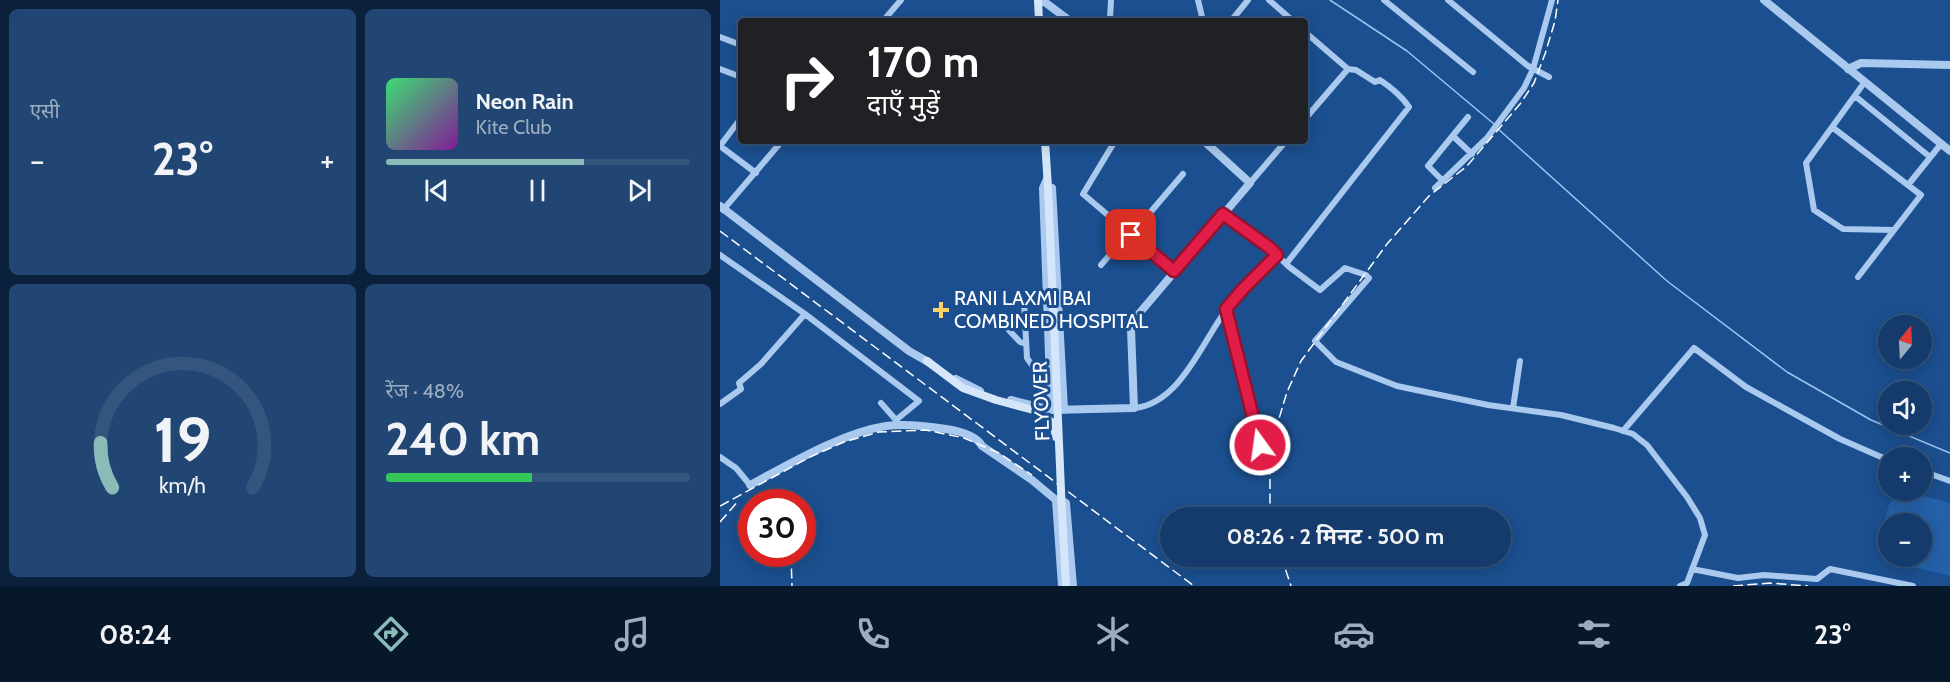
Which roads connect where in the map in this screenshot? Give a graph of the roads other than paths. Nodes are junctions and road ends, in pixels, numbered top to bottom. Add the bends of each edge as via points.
1 (902, 0) edge
2 (1038, 0) edge
3 (1111, 0) edge
4 (1198, 0) edge
5 (1248, 0) edge
6 (1269, 0) edge
7 (1384, 0) edge
8 (1448, 0) edge
9 (1552, 0) edge
10 (1764, 0) edge
11 (886, 18) edge
12 (1039, 18) edge
13 (1066, 18) edge
14 (1110, 18) edge
15 (1202, 18) edge
16 (1233, 18) edge
17 (1290, 18) edge
18 (1308, 35) edge
19 (720, 37) edge
20 (738, 44) edge
21 (1950, 65) edge
22 (720, 69) edge
23 (1348, 69) junction
24 (1533, 69) junction
25 (1848, 69) junction
26 (1473, 72) dead end
27 (738, 76) edge
28 (1549, 77) dead end
29 (1864, 82) junction
30 (1855, 96) junction
31 (1308, 116) edge
32 (1468, 117) dead end
33 (738, 122) edge
34 (1832, 127) junction
35 (1454, 136) junction
36 (780, 144) edge
37 (1045, 144) edge
38 (1113, 144) edge
39 (1210, 144) edge
40 (1284, 144) edge
41 (1941, 144) junction
42 (720, 146) edge
43 (1950, 151) edge
44 (1472, 154) junction
45 (1930, 157) junction
46 (756, 173) junction
47 (1183, 174) dead end
48 (1442, 180) junction
49 (1047, 183) junction
50 (1251, 183) junction
51 (1908, 185) junction
52 (1435, 189) dead end
53 (722, 208) edge
54 (1223, 214) junction
55 (1894, 230) junction
56 (1130, 234) junction
57 (720, 255) edge
58 (1277, 255) junction
59 (1286, 264) junction
60 (1101, 265) dead end
61 (1174, 271) junction
62 (1858, 277) dead end
63 (1024, 302) dead end
64 (1226, 309) junction
65 (805, 314) junction
66 (1005, 326) dead end
67 (1026, 344) junction
68 (1520, 361) dead end
69 (927, 362) junction
70 (1050, 375) junction
71 (881, 403) dead end
72 (720, 404) edge
73 (1134, 408) junction
74 (1513, 408) junction
75 (1051, 410) junction
76 (1064, 410) junction
77 (1623, 431) junction
78 (1260, 445) dead end
79 (1878, 456) edge
80 (720, 457) edge
81 (1060, 464) junction
82 (1932, 475) edge
83 (1950, 481) edge
84 (750, 485) joint
85 (1056, 500) junction
86 (1692, 568) junction
87 (1062, 586) edge
88 (1066, 586) edge
89 (1073, 586) edge
90 (1680, 586) edge
91 (1913, 586) edge

1 - 11 street
2 - 12 main road
2 - 13 street
3 - 14 street
4 - 15 street
5 - 16 street
6 - 17 street
7 - 26 street
8 - 24 street
9 - 24 street
10 - 25 street
18 - 23 street
19 - 20 street
21 - 25 street via 1861,63
22 - 27 street
23 - 31 street
23 - 59 street via 1375,82 1380,80 1409,107
24 - 28 street
24 - 44 street via 1514,102
25 - 29 street
29 - 30 street
29 - 41 street
30 - 34 street
30 - 45 street
32 - 35 street
33 - 42 street
34 - 51 street
34 - 55 street via 1806,163 1814,210 1843,229
35 - 44 street
35 - 48 street via 1428,166
36 - 46 street
37 - 49 main road, FLYOVER
38 - 56 street via 1083,194
39 - 50 street
40 - 50 street
41 - 43 street
41 - 45 street
42 - 46 street
44 - 48 street
45 - 51 street
46 - 53 street
47 - 56 street
48 - 52 street
49 - 70 street via 1043,189
49 - 76 street via 1052,188
49 - 81 main road, FLYOVER, bridge
50 - 54 street
51 - 55 street via 1921,195
53 - 69 street
54 - 58 street
54 - 61 street
55 - 62 street
56 - 60 street
56 - 61 street
57 - 65 street
58 - 59 street
58 - 64 street
59 - 74 street via 1320,290 1345,268 1369,278 1314,341 1336,362 1397,386
61 - 73 street via 1131,329
63 - 67 street
64 - 73 street via 1183,376 1154,404
64 - 78 street
65 - 71 street via 919,401 896,420
65 - 72 street via 739,383 741,389
66 - 67 street
67 - 70 street via 1027,358 1039,375
68 - 74 street
69 - 75 street via 992,395
69 - 81 main road, bridge via 963,388 1045,416 1055,429
70 - 75 street
73 - 76 street
74 - 77 street
75 - 76 street
77 - 79 street via 1694,348 1746,387
77 - 86 street via 1647,445 1700,518 1705,535
80 - 84 street
81 - 88 main road, FLYOVER, bridge
82 - 83 street
84 - 85 street via 853,435 886,426 928,426 976,438
85 - 87 street
85 - 89 street via 1066,503
86 - 90 street via 1687,583
86 - 91 street via 1738,578 1764,575 1817,579 1830,569

